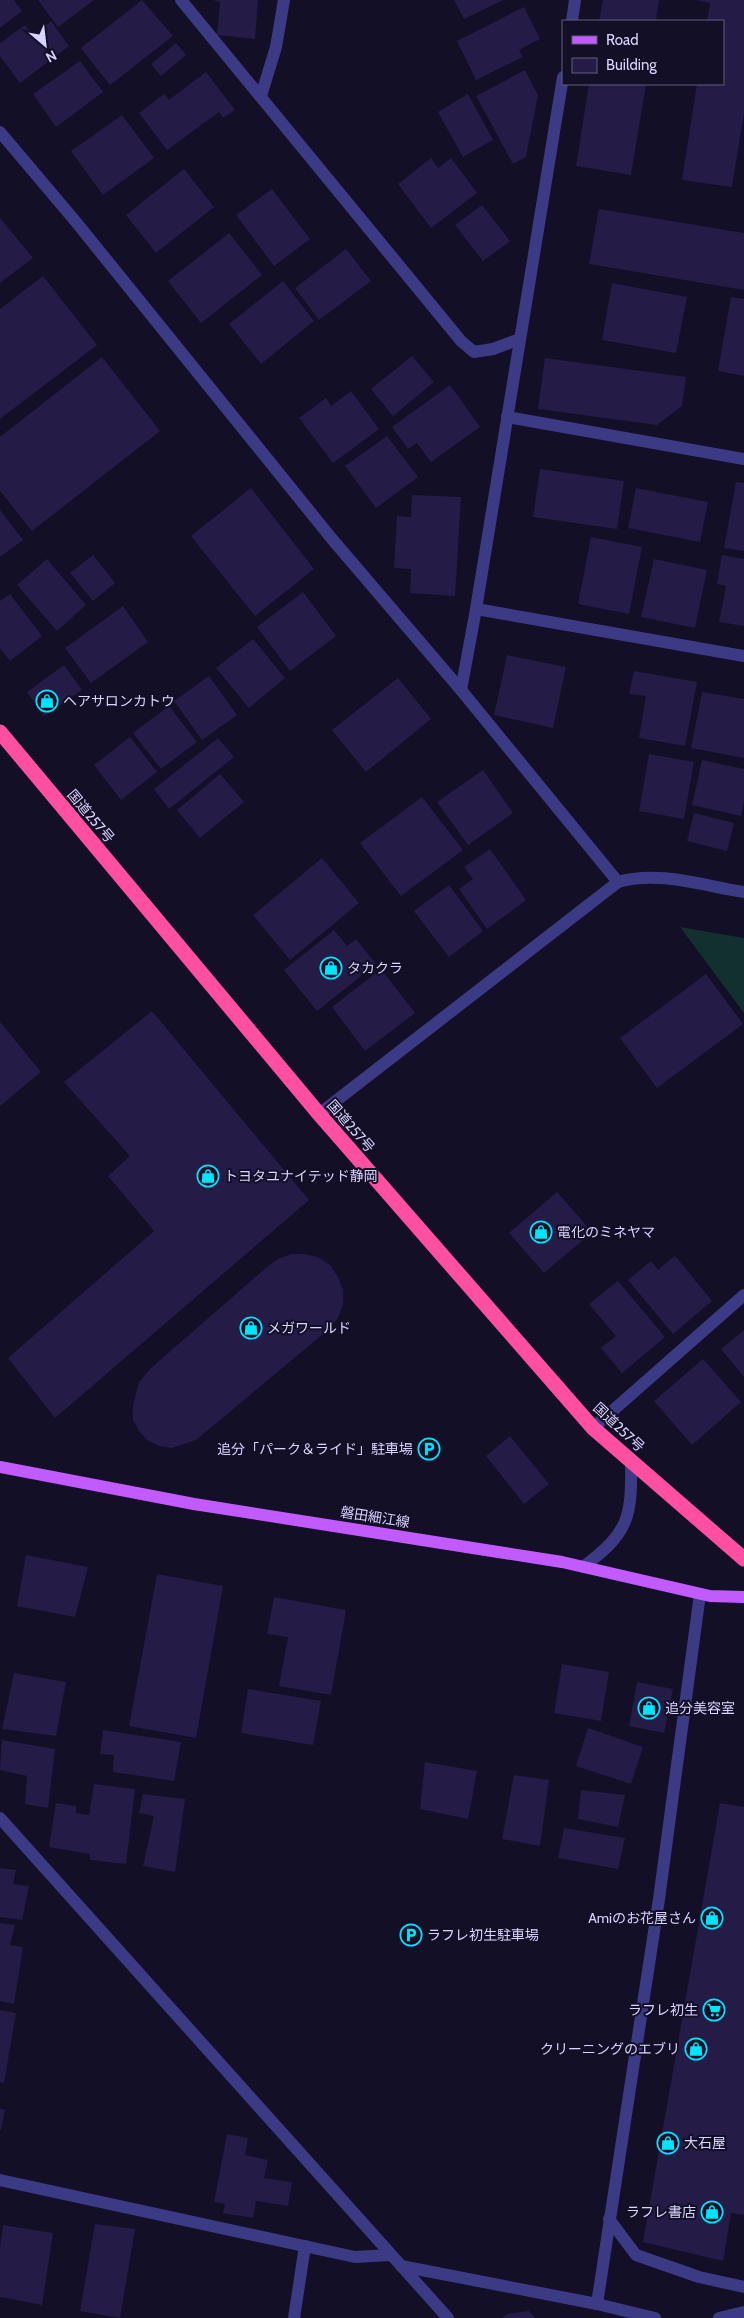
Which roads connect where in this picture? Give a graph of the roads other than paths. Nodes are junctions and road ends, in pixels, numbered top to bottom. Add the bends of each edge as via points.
1 (181, 0) edge
2 (284, 0) edge
3 (575, 0) edge
4 (572, 20) edge
5 (562, 83) edge
6 (261, 96) junction
7 (0, 132) edge
8 (520, 339) junction
9 (507, 417) junction
10 (744, 459) edge
11 (476, 609) junction
12 (744, 656) edge
13 (461, 690) junction
14 (0, 732) edge
15 (618, 882) junction
16 (744, 892) edge
17 (319, 1114) junction
18 (744, 1295) edge
19 (593, 1428) junction
20 (631, 1461) junction
21 (0, 1467) edge
22 (744, 1560) edge
23 (582, 1567) junction
24 (700, 1594) junction
25 (744, 1597) edge
26 (0, 1818) edge
27 (0, 2180) edge
28 (609, 2219) junction
29 (305, 2246) junction
30 (390, 2255) junction
31 (400, 2266) junction
32 (744, 2287) edge
33 (597, 2304) junction
34 (744, 2312) edge
35 (294, 2318) edge
36 (448, 2318) edge
37 (655, 2318) edge
38 (720, 2318) edge

1 - 6 street
2 - 6 street via 276,47
3 - 4 street
5 - 8 street
6 - 8 street via 461,341 474,352
7 - 13 street via 332,539
8 - 9 street
9 - 10 street
9 - 11 street
11 - 12 street
11 - 13 street
13 - 15 street
14 - 17 highway, 国道257号
15 - 16 street via 656,877
15 - 17 street
17 - 19 highway, 国道257号
18 - 19 street
19 - 20 highway, 国道257号
20 - 22 highway, 国道257号
20 - 23 street via 628,1515 618,1537
21 - 23 main road, 磐田細江線 via 194,1504
23 - 24 main road, 磐田細江線
24 - 25 main road, 磐田細江線
24 - 28 street via 659,1899
26 - 30 street
27 - 29 street
28 - 32 street via 636,2255 699,2277
28 - 33 street
29 - 30 street via 355,2256
29 - 35 street
30 - 31 street
31 - 33 street
31 - 36 street
33 - 37 street
34 - 38 street

